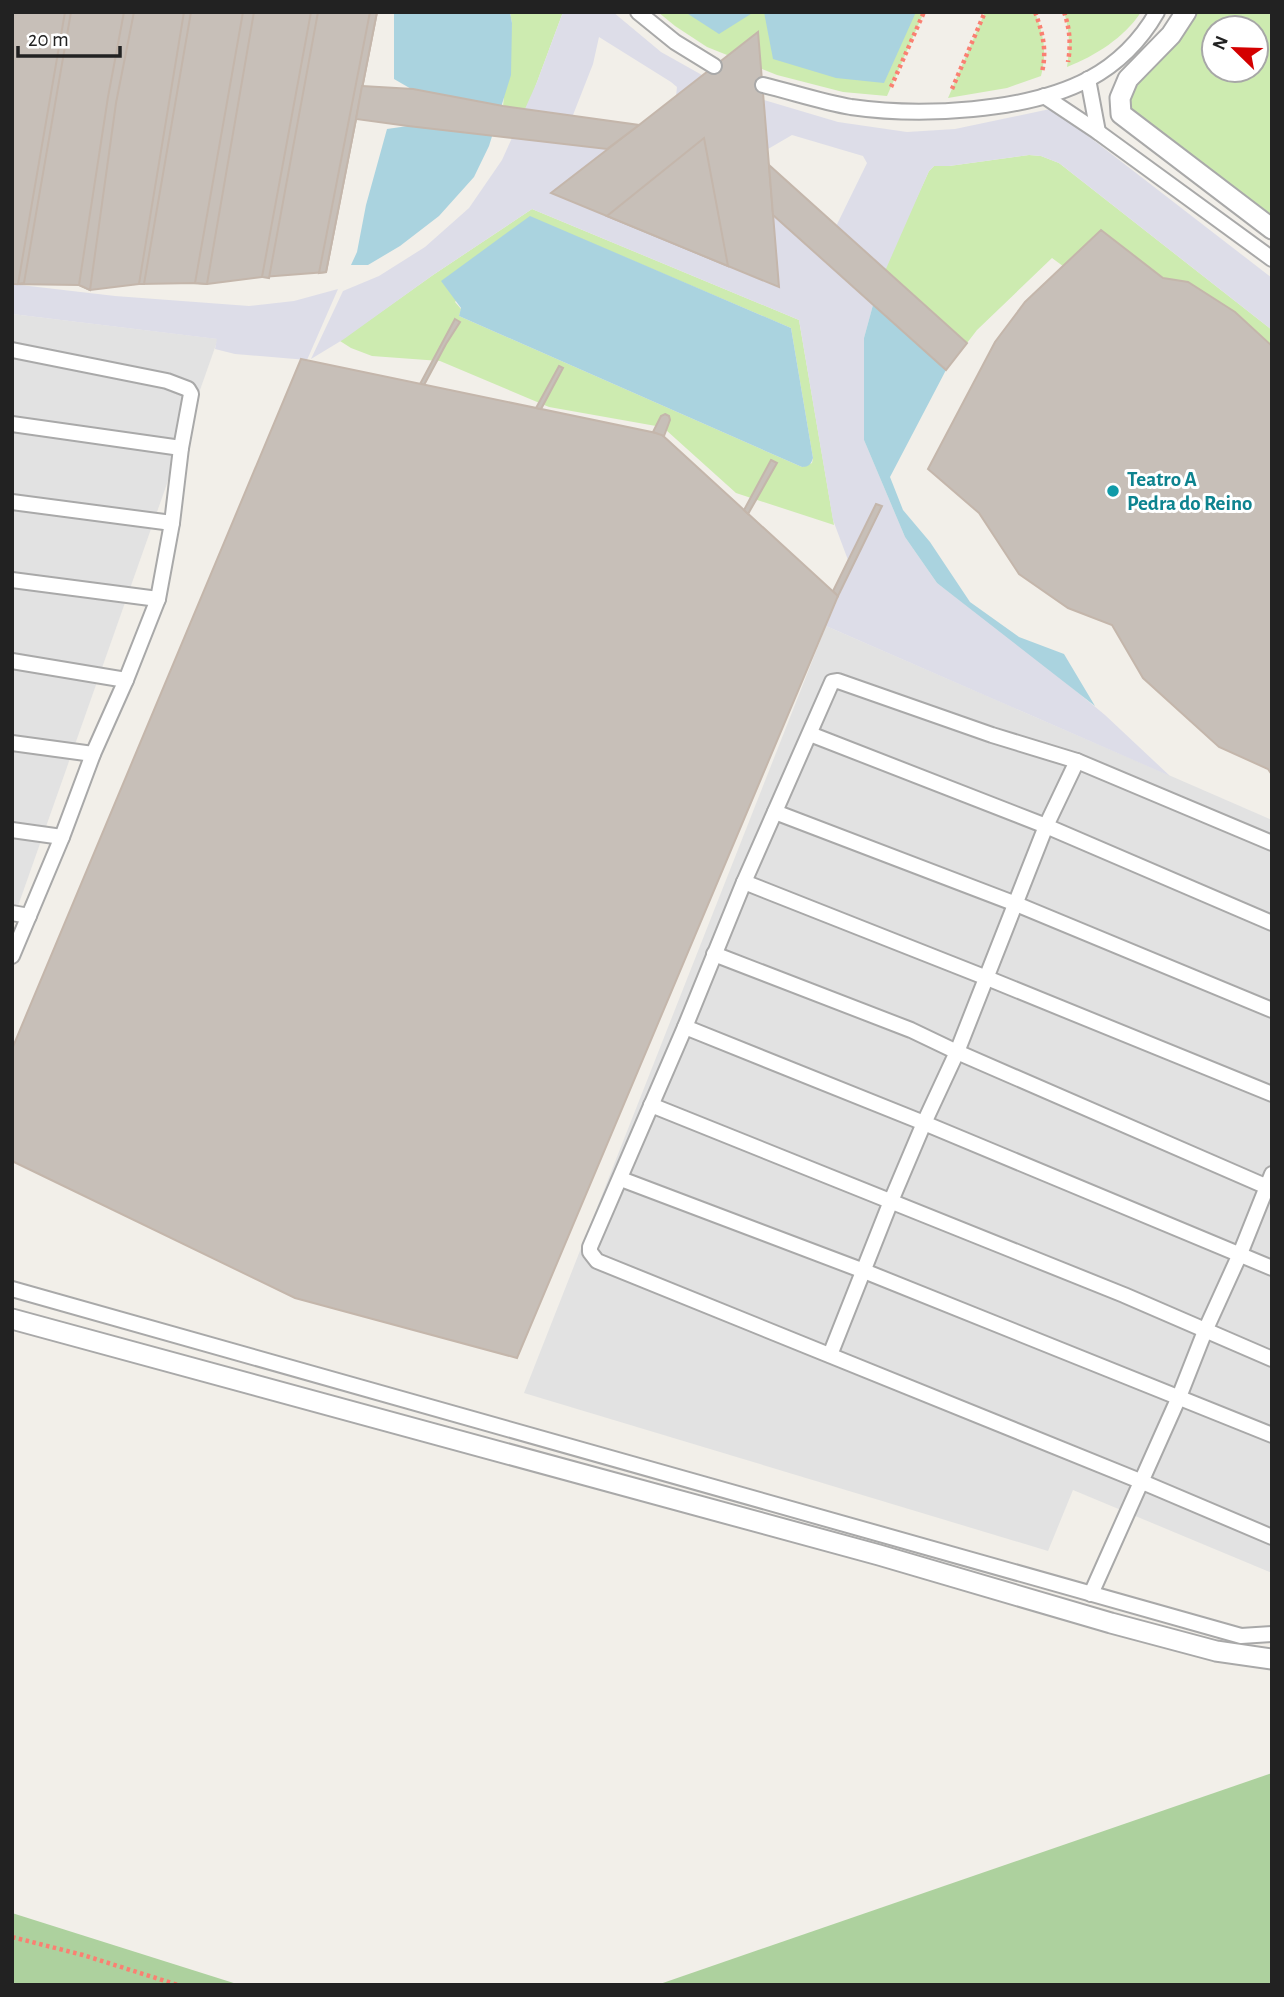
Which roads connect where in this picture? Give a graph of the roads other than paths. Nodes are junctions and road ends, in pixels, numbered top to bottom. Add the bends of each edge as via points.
1 (638, 12) edge
2 (1157, 12) edge
3 (1186, 12) edge
4 (714, 66) dead end
5 (1088, 79) junction
6 (763, 85) dead end
7 (1044, 96) junction
8 (1098, 132) junction
9 (1272, 229) edge
10 (1272, 259) edge
11 (12, 350) edge
12 (12, 424) edge
13 (181, 448) junction
14 (12, 502) edge
15 (172, 523) junction
16 (12, 580) edge
17 (158, 599) junction
18 (12, 662) edge
19 (125, 680) junction
20 (810, 734) junction
21 (12, 743) edge
22 (93, 754) junction
23 (1077, 761) junction
24 (775, 812) junction
25 (1046, 826) junction
26 (12, 830) edge
27 (62, 837) junction
28 (1272, 844) edge
29 (744, 882) junction
30 (1016, 904) junction
31 (12, 913) edge
32 (29, 916) junction
33 (1272, 923) edge
34 (714, 954) junction
35 (12, 956) edge
36 (987, 978) junction
37 (1272, 1010) edge
38 (685, 1027) junction
39 (957, 1052) junction
40 (1272, 1094) edge
41 (652, 1105) junction
42 (924, 1123) junction
43 (621, 1179) junction
44 (1270, 1183) edge
45 (891, 1201) junction
46 (1240, 1254) junction
47 (1272, 1268) edge
48 (864, 1271) junction
49 (12, 1289) edge
50 (12, 1319) edge
51 (1205, 1331) junction
52 (830, 1355) junction
53 (1272, 1359) edge
54 (1179, 1397) junction
55 (1272, 1435) edge
56 (1140, 1481) junction
57 (1272, 1537) edge
58 (1091, 1594) junction
59 (1272, 1634) edge
60 (1272, 1659) edge

1 - 4 lane
2 - 5 lane via 1141,38
3 - 9 street via 1171,35 1128,79 1120,98 1121,114
5 - 7 lane
5 - 8 lane
6 - 7 lane via 851,107 934,113
7 - 8 lane
8 - 10 lane
11 - 13 lane via 188,389 191,394
12 - 13 lane
13 - 15 lane
14 - 15 lane
15 - 17 lane
16 - 17 lane
17 - 19 lane
18 - 19 lane
19 - 22 lane
20 - 23 lane via 834,681
20 - 24 lane
20 - 25 lane
21 - 22 lane
22 - 27 lane
23 - 25 lane
23 - 28 lane
24 - 29 lane
24 - 30 lane
25 - 30 lane
25 - 33 lane
26 - 27 lane
27 - 32 lane
29 - 34 lane
29 - 36 lane
30 - 36 lane
30 - 37 lane
31 - 32 lane
32 - 35 lane
34 - 38 lane
34 - 39 lane
36 - 39 lane
36 - 40 lane
38 - 41 lane
38 - 42 lane
39 - 42 lane
39 - 44 lane
41 - 43 lane
41 - 45 lane
42 - 45 lane
42 - 46 lane
43 - 48 lane
43 - 52 lane via 590,1247 597,1261
44 - 46 lane
45 - 48 lane
45 - 51 lane
46 - 47 lane
46 - 51 lane
48 - 52 lane
48 - 54 lane
49 - 58 lane
50 - 60 street via 879,1555 1111,1623 1216,1651
51 - 53 lane
51 - 54 lane
52 - 56 lane
54 - 55 lane
54 - 56 lane
56 - 57 lane
56 - 58 lane
58 - 59 lane via 1241,1636

